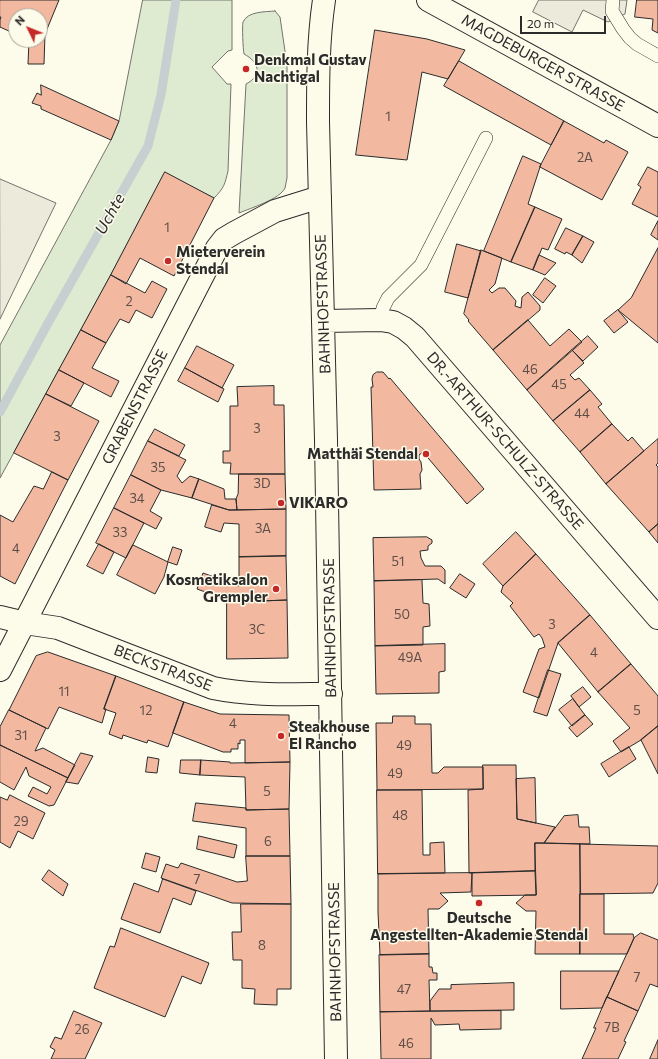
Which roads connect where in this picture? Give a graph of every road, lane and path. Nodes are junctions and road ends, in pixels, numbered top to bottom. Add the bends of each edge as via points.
1 (324, 0) edge
2 (428, 0) edge
3 (613, 0) edge
4 (658, 56) edge
5 (658, 126) edge
6 (486, 138) dead end
7 (320, 197) junction
8 (380, 320) junction
9 (324, 321) junction
10 (0, 617) edge
11 (658, 618) edge
12 (25, 623) junction
13 (0, 670) edge
14 (331, 694) junction
15 (336, 1059) edge

1 - 7 street, BAHNHOFSTRASSE via 318,84
2 - 5 street, MAGDEBURGER STRASSE
3 - 4 lane via 612,11 623,30 637,44
6 - 8 lane via 421,265 388,298
7 - 9 street, BAHNHOFSTRASSE
7 - 12 street, GRABENSTRASSE via 275,211 234,232 217,248
8 - 9 street, DR.-ARTHUR-SCHULZ-STRASSE
8 - 11 street, DR.-ARTHUR-SCHULZ-STRASSE via 393,322 415,337
9 - 14 street, BAHNHOFSTRASSE
10 - 12 street, BECKSTRASSE
12 - 13 street, GRABENSTRASSE
12 - 14 street, BECKSTRASSE via 58,628 213,688 262,694
14 - 15 street, BAHNHOFSTRASSE

